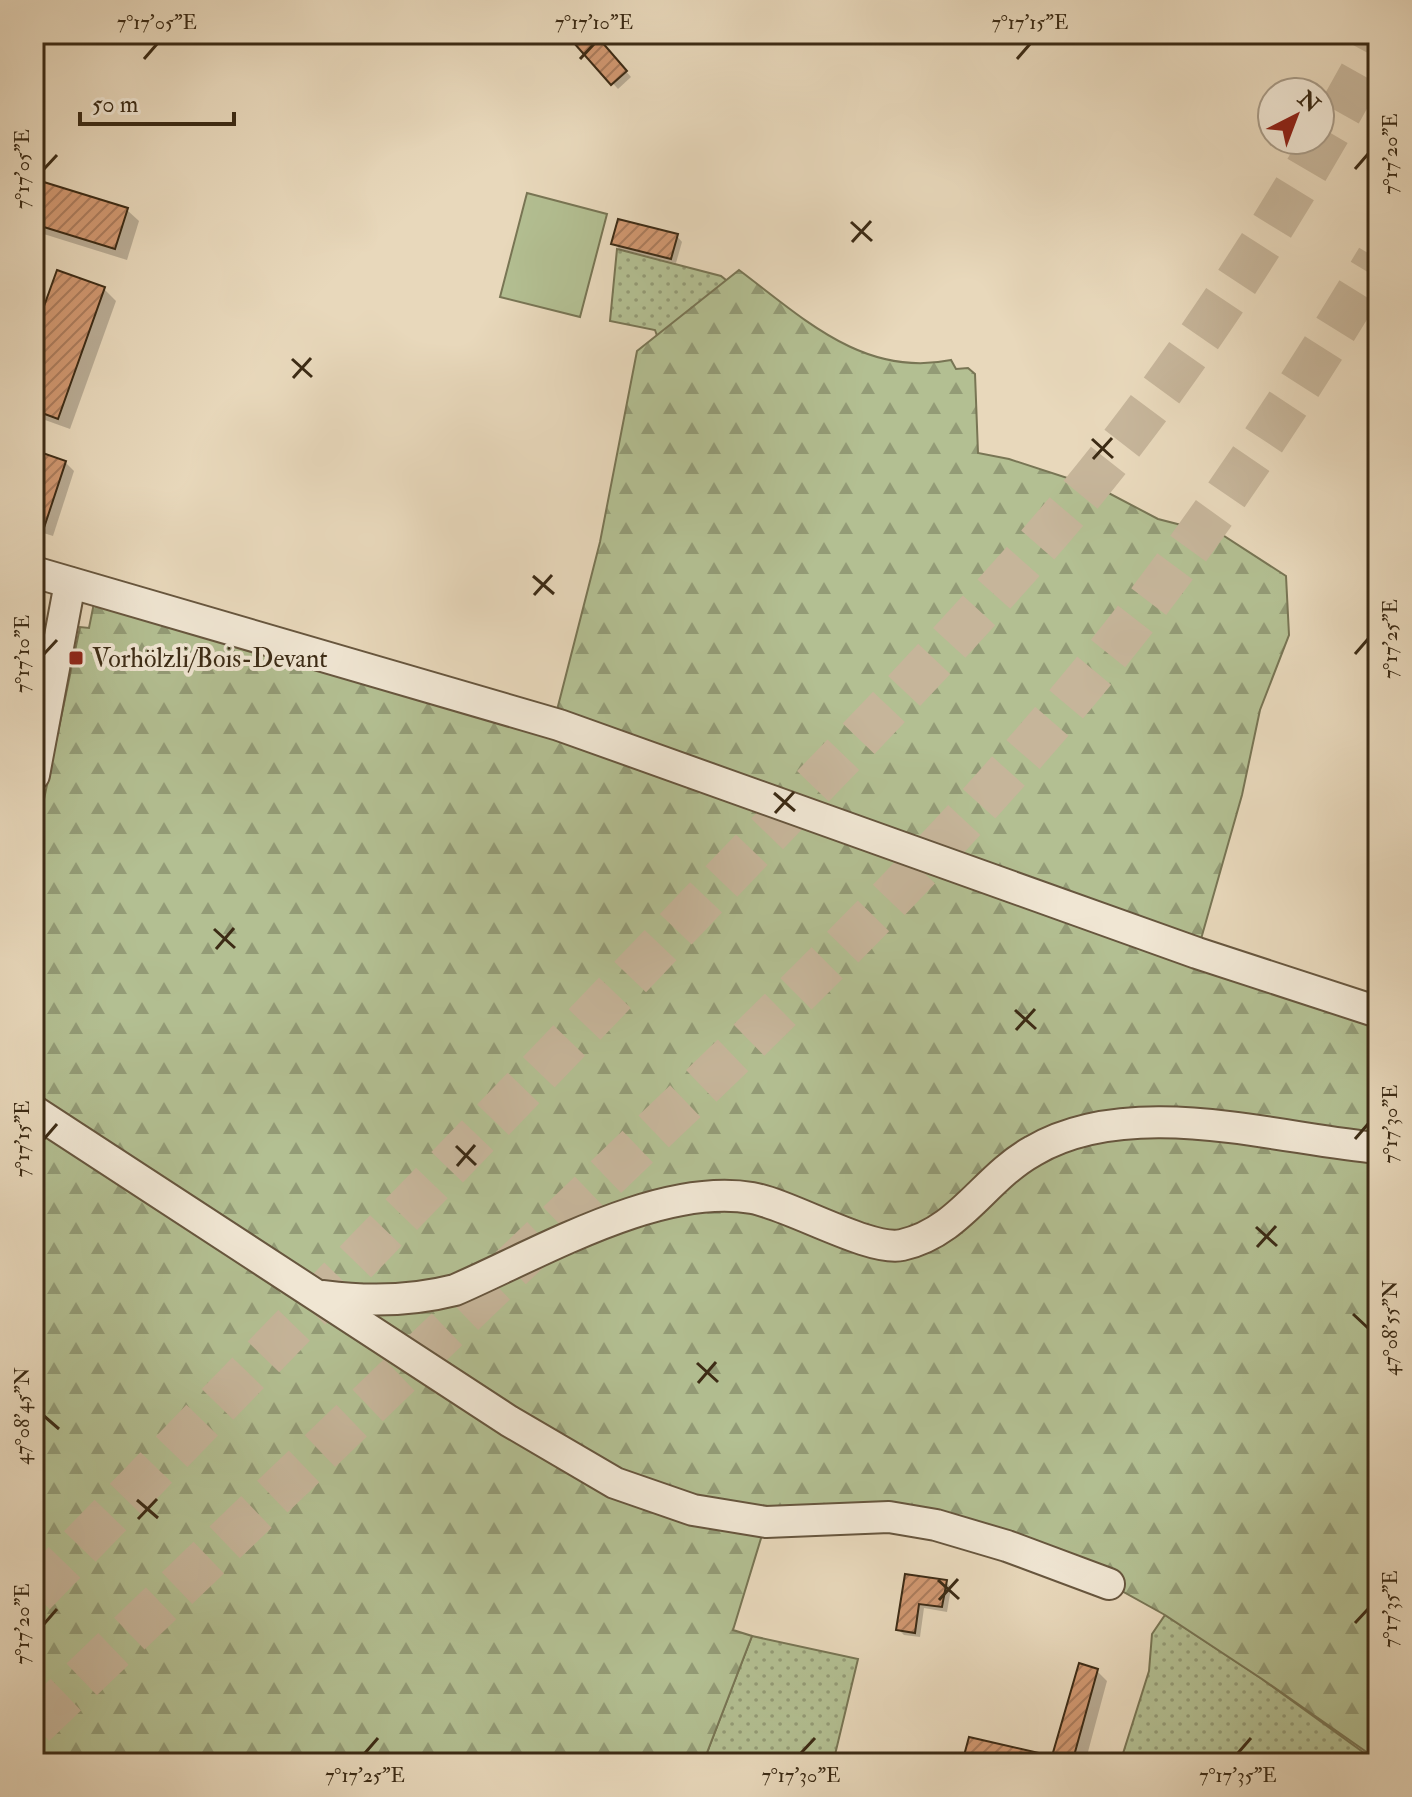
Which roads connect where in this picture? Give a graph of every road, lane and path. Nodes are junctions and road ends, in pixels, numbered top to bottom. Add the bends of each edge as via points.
1 (34, 572) edge
2 (70, 583) junction
3 (34, 775) edge
4 (1378, 1012) edge
5 (34, 1111) edge
6 (1378, 1148) edge
7 (314, 1295) junction
8 (1109, 1584) dead end

1 - 2 street
2 - 3 street
2 - 4 street via 559,725 1197,953
5 - 7 street
6 - 7 street via 1248,1127 1082,1128 1017,1160 955,1221 898,1246 790,1208 717,1195 676,1199 634,1213 455,1290 361,1301
7 - 8 street via 548,1446 656,1499 766,1522 910,1519 978,1536

